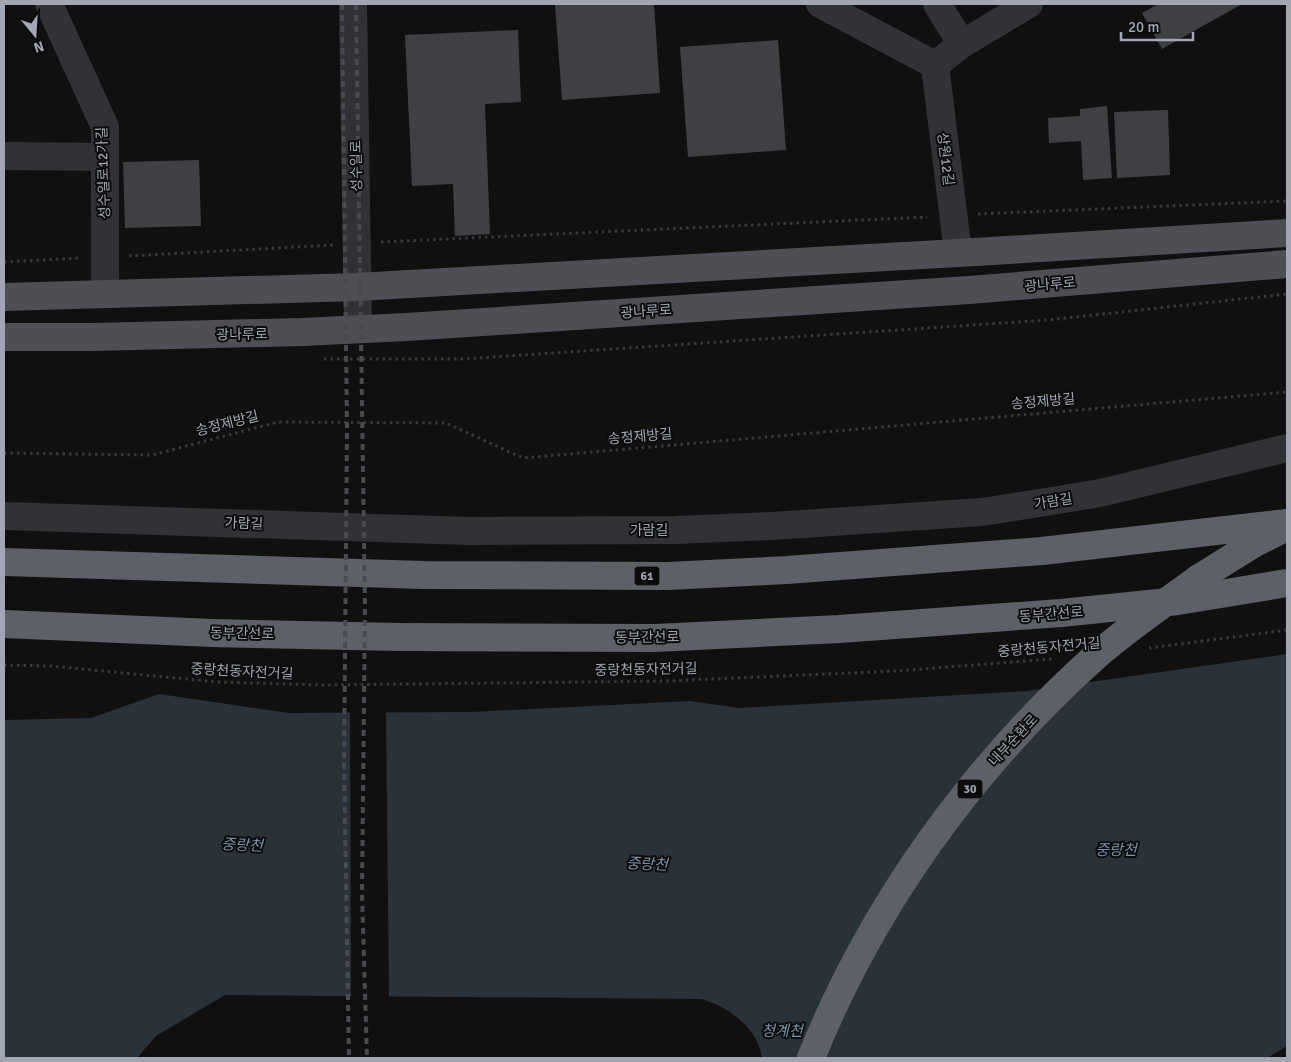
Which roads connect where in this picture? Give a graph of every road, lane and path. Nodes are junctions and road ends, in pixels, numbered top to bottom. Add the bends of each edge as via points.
1 (49, 4) edge
2 (354, 4) edge
3 (937, 4) edge
4 (1029, 4) edge
5 (828, 5) edge
6 (962, 44) junction
7 (934, 64) junction
8 (4, 156) edge
9 (104, 157) junction
10 (1287, 201) edge
11 (953, 215) junction
12 (1287, 233) edge
13 (357, 244) junction
14 (958, 253) junction
15 (105, 257) junction
16 (4, 262) edge
17 (1287, 264) edge
18 (357, 287) junction
19 (105, 294) junction
20 (1287, 294) edge
21 (4, 297) edge
22 (358, 329) junction
23 (4, 337) edge
24 (324, 359) dead end
25 (1287, 392) edge
26 (1287, 448) edge
27 (4, 453) edge
28 (4, 516) edge
29 (1287, 525) edge
30 (4, 562) edge
31 (1287, 583) edge
32 (4, 624) edge
33 (1287, 630) edge
34 (1142, 649) dead end
35 (1059, 658) dead end
36 (4, 665) edge
37 (811, 1058) edge

1 - 9 street, 성수일로12가길 via 105,127
2 - 13 street, 성수일로
3 - 6 street
4 - 6 street
5 - 7 street
6 - 7 street
7 - 11 street, 상원12길
8 - 9 street
9 - 15 street, 성수일로12가길
10 - 11 path
11 - 13 path
11 - 14 street, 상원12길
12 - 14 main road
13 - 15 path
13 - 18 street, 성수일로
14 - 18 main road
15 - 16 path
15 - 19 street, 성수일로12가길
17 - 22 main road, 광나루로 via 969,290
18 - 19 main road
18 - 22 street, 성수일로
19 - 21 main road
20 - 24 path via 1048,320 463,359
22 - 23 main road, 광나루로
25 - 27 path, 송정제방길 via 523,458 446,422 278,422 152,455
26 - 28 street, 가람길 via 1100,493 1044,503 982,512 772,526 469,531
29 - 30 highway, 61 via 1042,551 668,576 424,575
29 - 37 highway, 내부순환로 / 30, bridge via 1199,578 1098,655 991,762 940,827 878,921 845,982
31 - 32 highway, 동부간선로 via 1178,600 1042,615 840,630 655,638 212,633
33 - 34 path
35 - 36 path, 중랑천동자전거길 via 888,671 667,681 323,685 193,680 51,666

